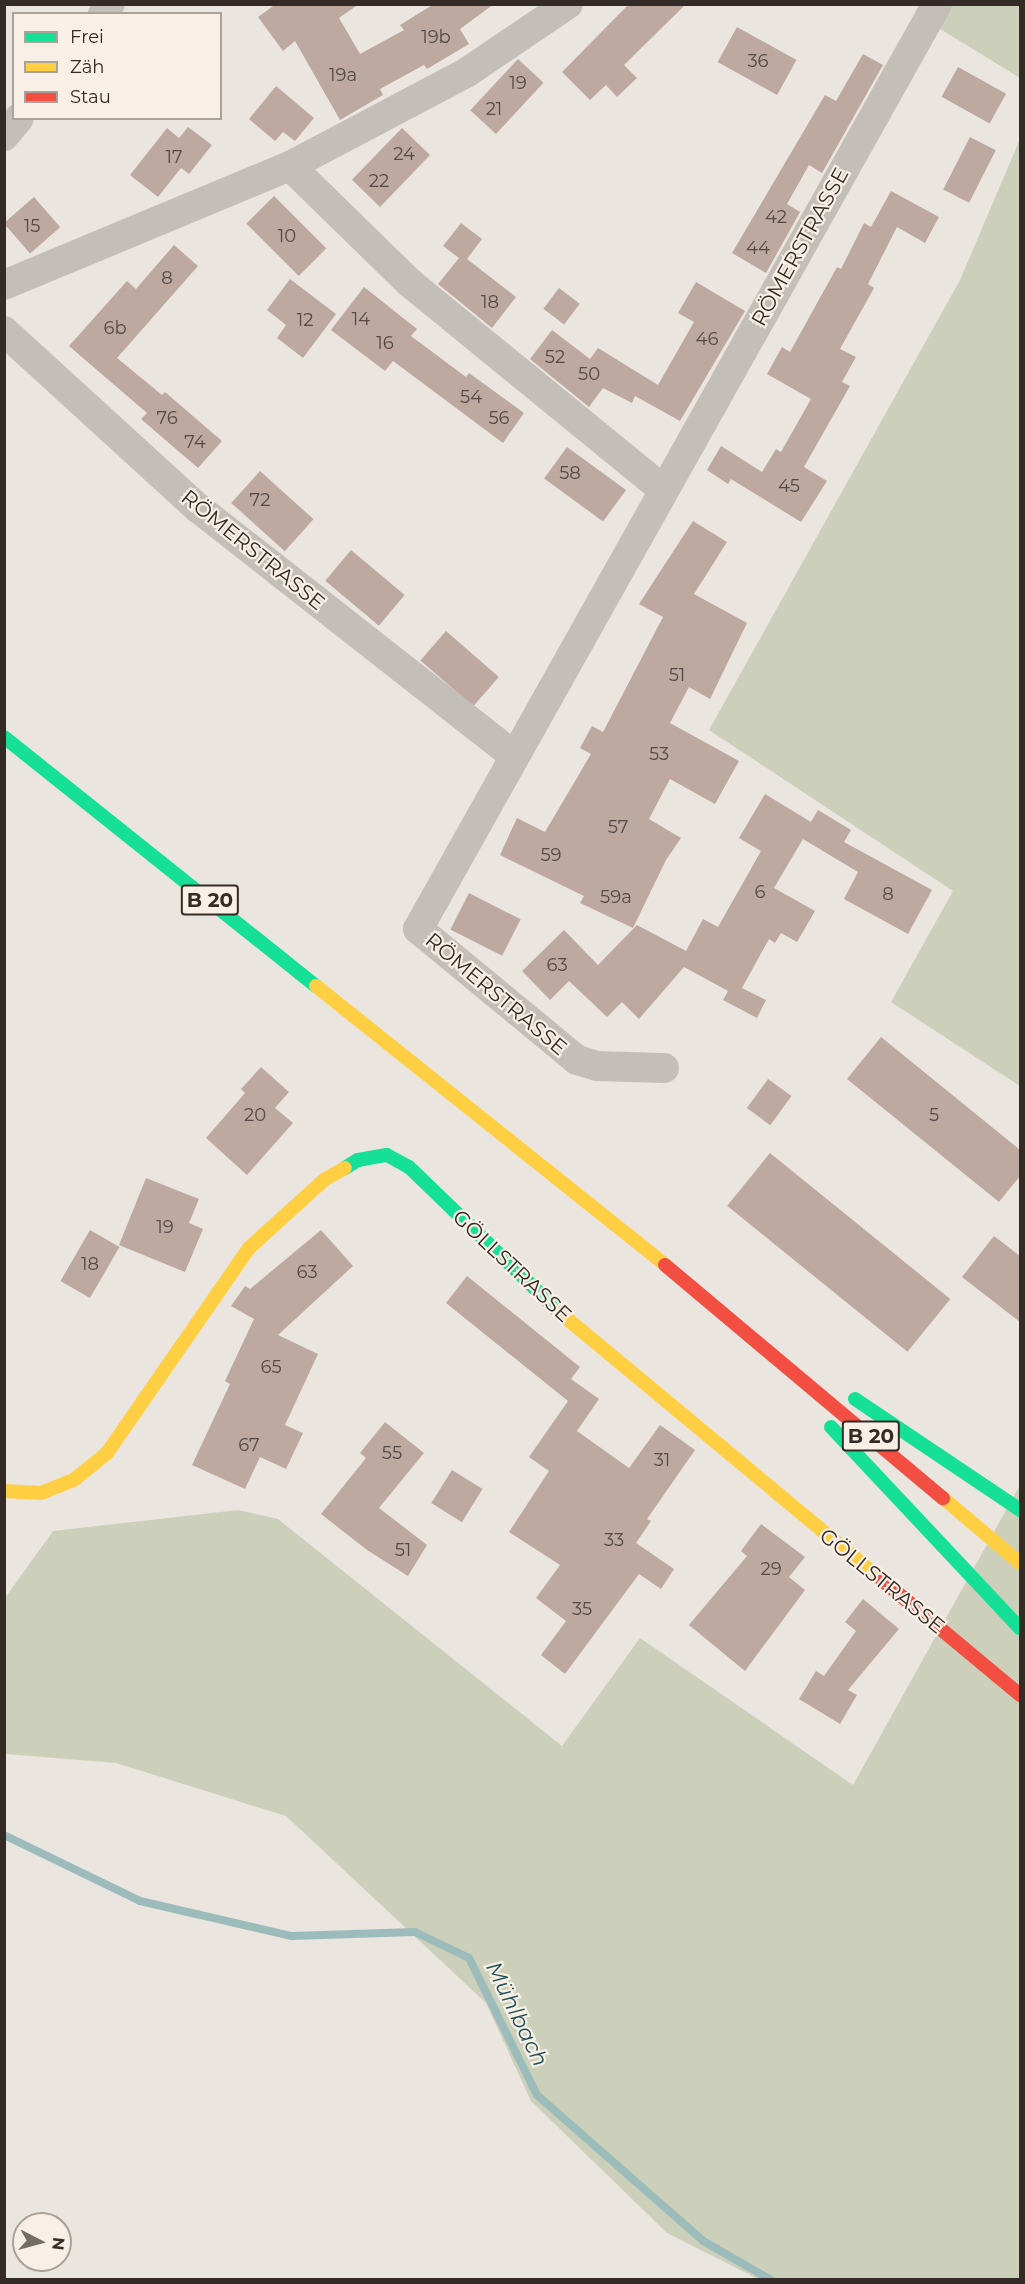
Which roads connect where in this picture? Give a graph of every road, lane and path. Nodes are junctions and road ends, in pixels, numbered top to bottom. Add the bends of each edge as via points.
1 (568, 4) edge
2 (937, 4) edge
3 (17, 120) edge
4 (4, 136) edge
5 (290, 166) junction
6 (4, 285) edge
7 (4, 331) edge
8 (663, 489) junction
9 (4, 737) edge
10 (513, 755) junction
11 (664, 1068) dead end
12 (721, 1310) junction
13 (827, 1381) dead end
14 (847, 1394) dead end
15 (4, 1491) edge
16 (1020, 1510) edge
17 (1020, 1563) edge
18 (1020, 1628) edge
19 (1020, 1695) edge

1 - 5 street via 466,73
2 - 8 street, RÖMERSTRASSE
3 - 4 street
5 - 6 street
5 - 8 street via 410,284
7 - 10 street, RÖMERSTRASSE via 198,508
8 - 10 street, RÖMERSTRASSE
9 - 12 main road, B 20
10 - 11 street, RÖMERSTRASSE via 418,929 577,1060 597,1066
12 - 13 main road
12 - 17 main road, B 20
12 - 18 main road
14 - 16 main road
15 - 19 main road, GÖLLSTRASSE via 41,1493 75,1479 106,1453 249,1248 324,1180 358,1160 387,1155 409,1167 576,1326

